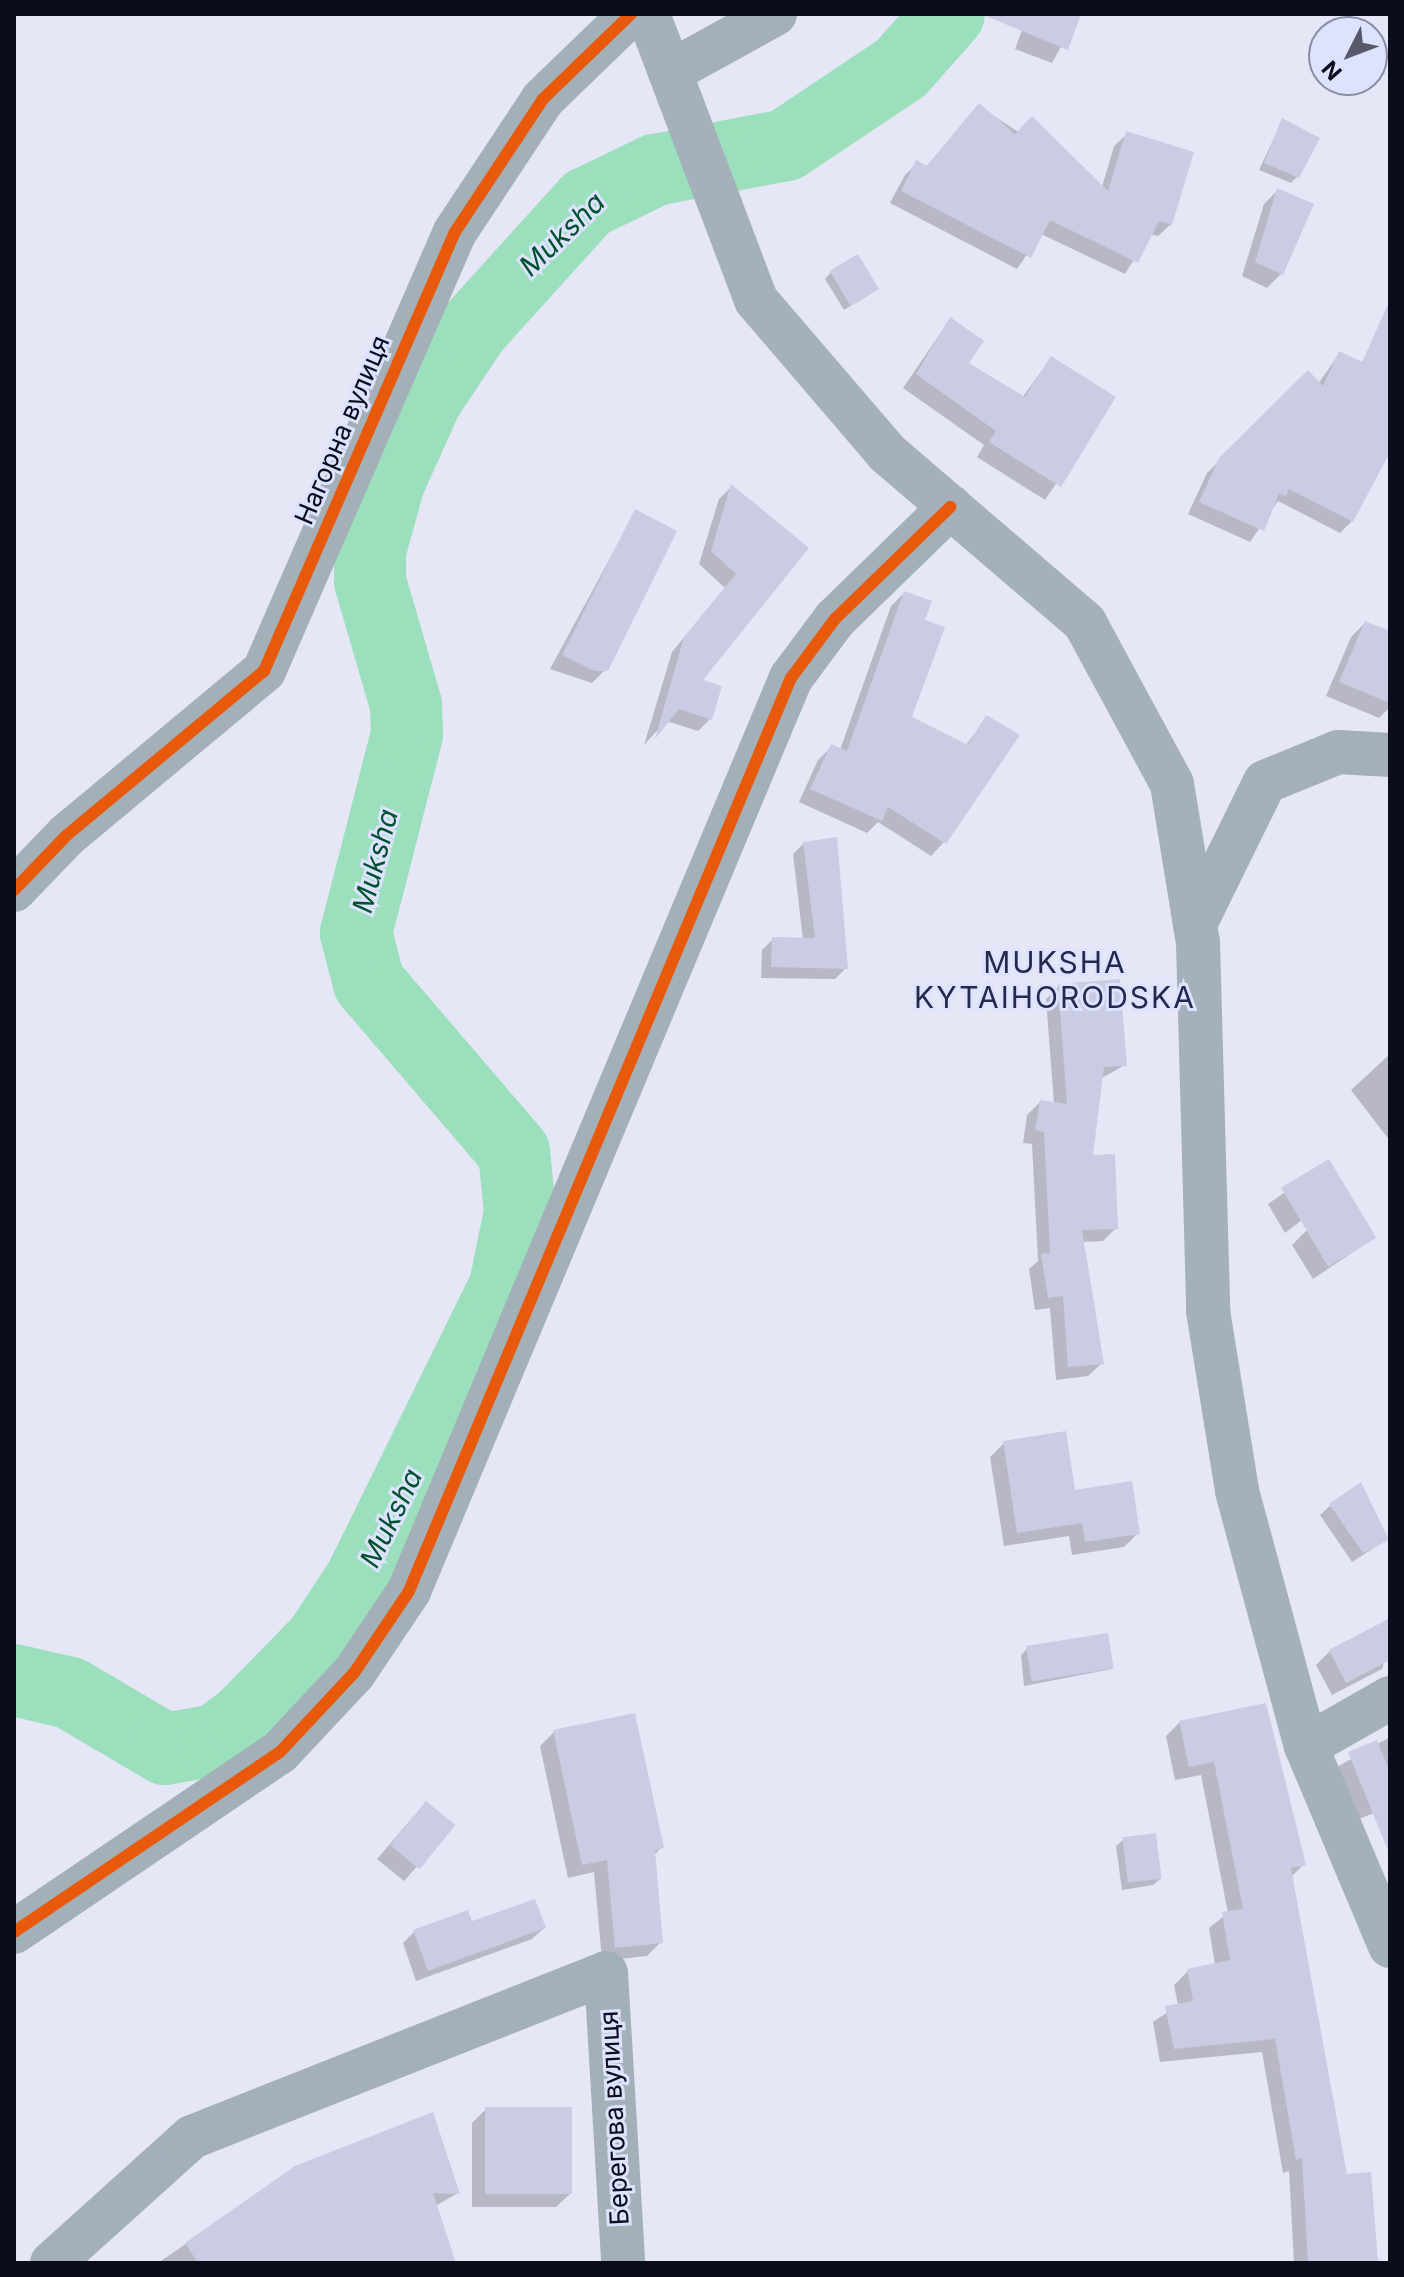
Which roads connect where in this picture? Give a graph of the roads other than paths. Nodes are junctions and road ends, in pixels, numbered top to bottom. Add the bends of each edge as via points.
1 (631, 14) edge
2 (648, 14) edge
3 (775, 14) edge
4 (675, 85) junction
5 (950, 507) junction
6 (1390, 755) edge
7 (14, 890) edge
8 (1195, 924) junction
9 (1390, 1698) edge
10 (1306, 1746) junction
11 (14, 1932) edge
12 (1390, 1946) edge
13 (52, 2263) edge
14 (623, 2263) edge

1 - 7 street, Нагорна вулиця via 543,99 455,232 264,671 67,835
2 - 4 main road
3 - 4 street
4 - 5 main road via 756,300 887,453
5 - 8 main road via 1085,623 1131,697 1172,784
5 - 11 street via 835,619 791,678 409,1591 354,1673 280,1752
6 - 8 street via 1338,752 1265,782
8 - 10 main road via 1208,1311 1237,1491
9 - 10 street
10 - 12 main road
13 - 14 street, Берегова вулиця via 192,2137 606,1973

